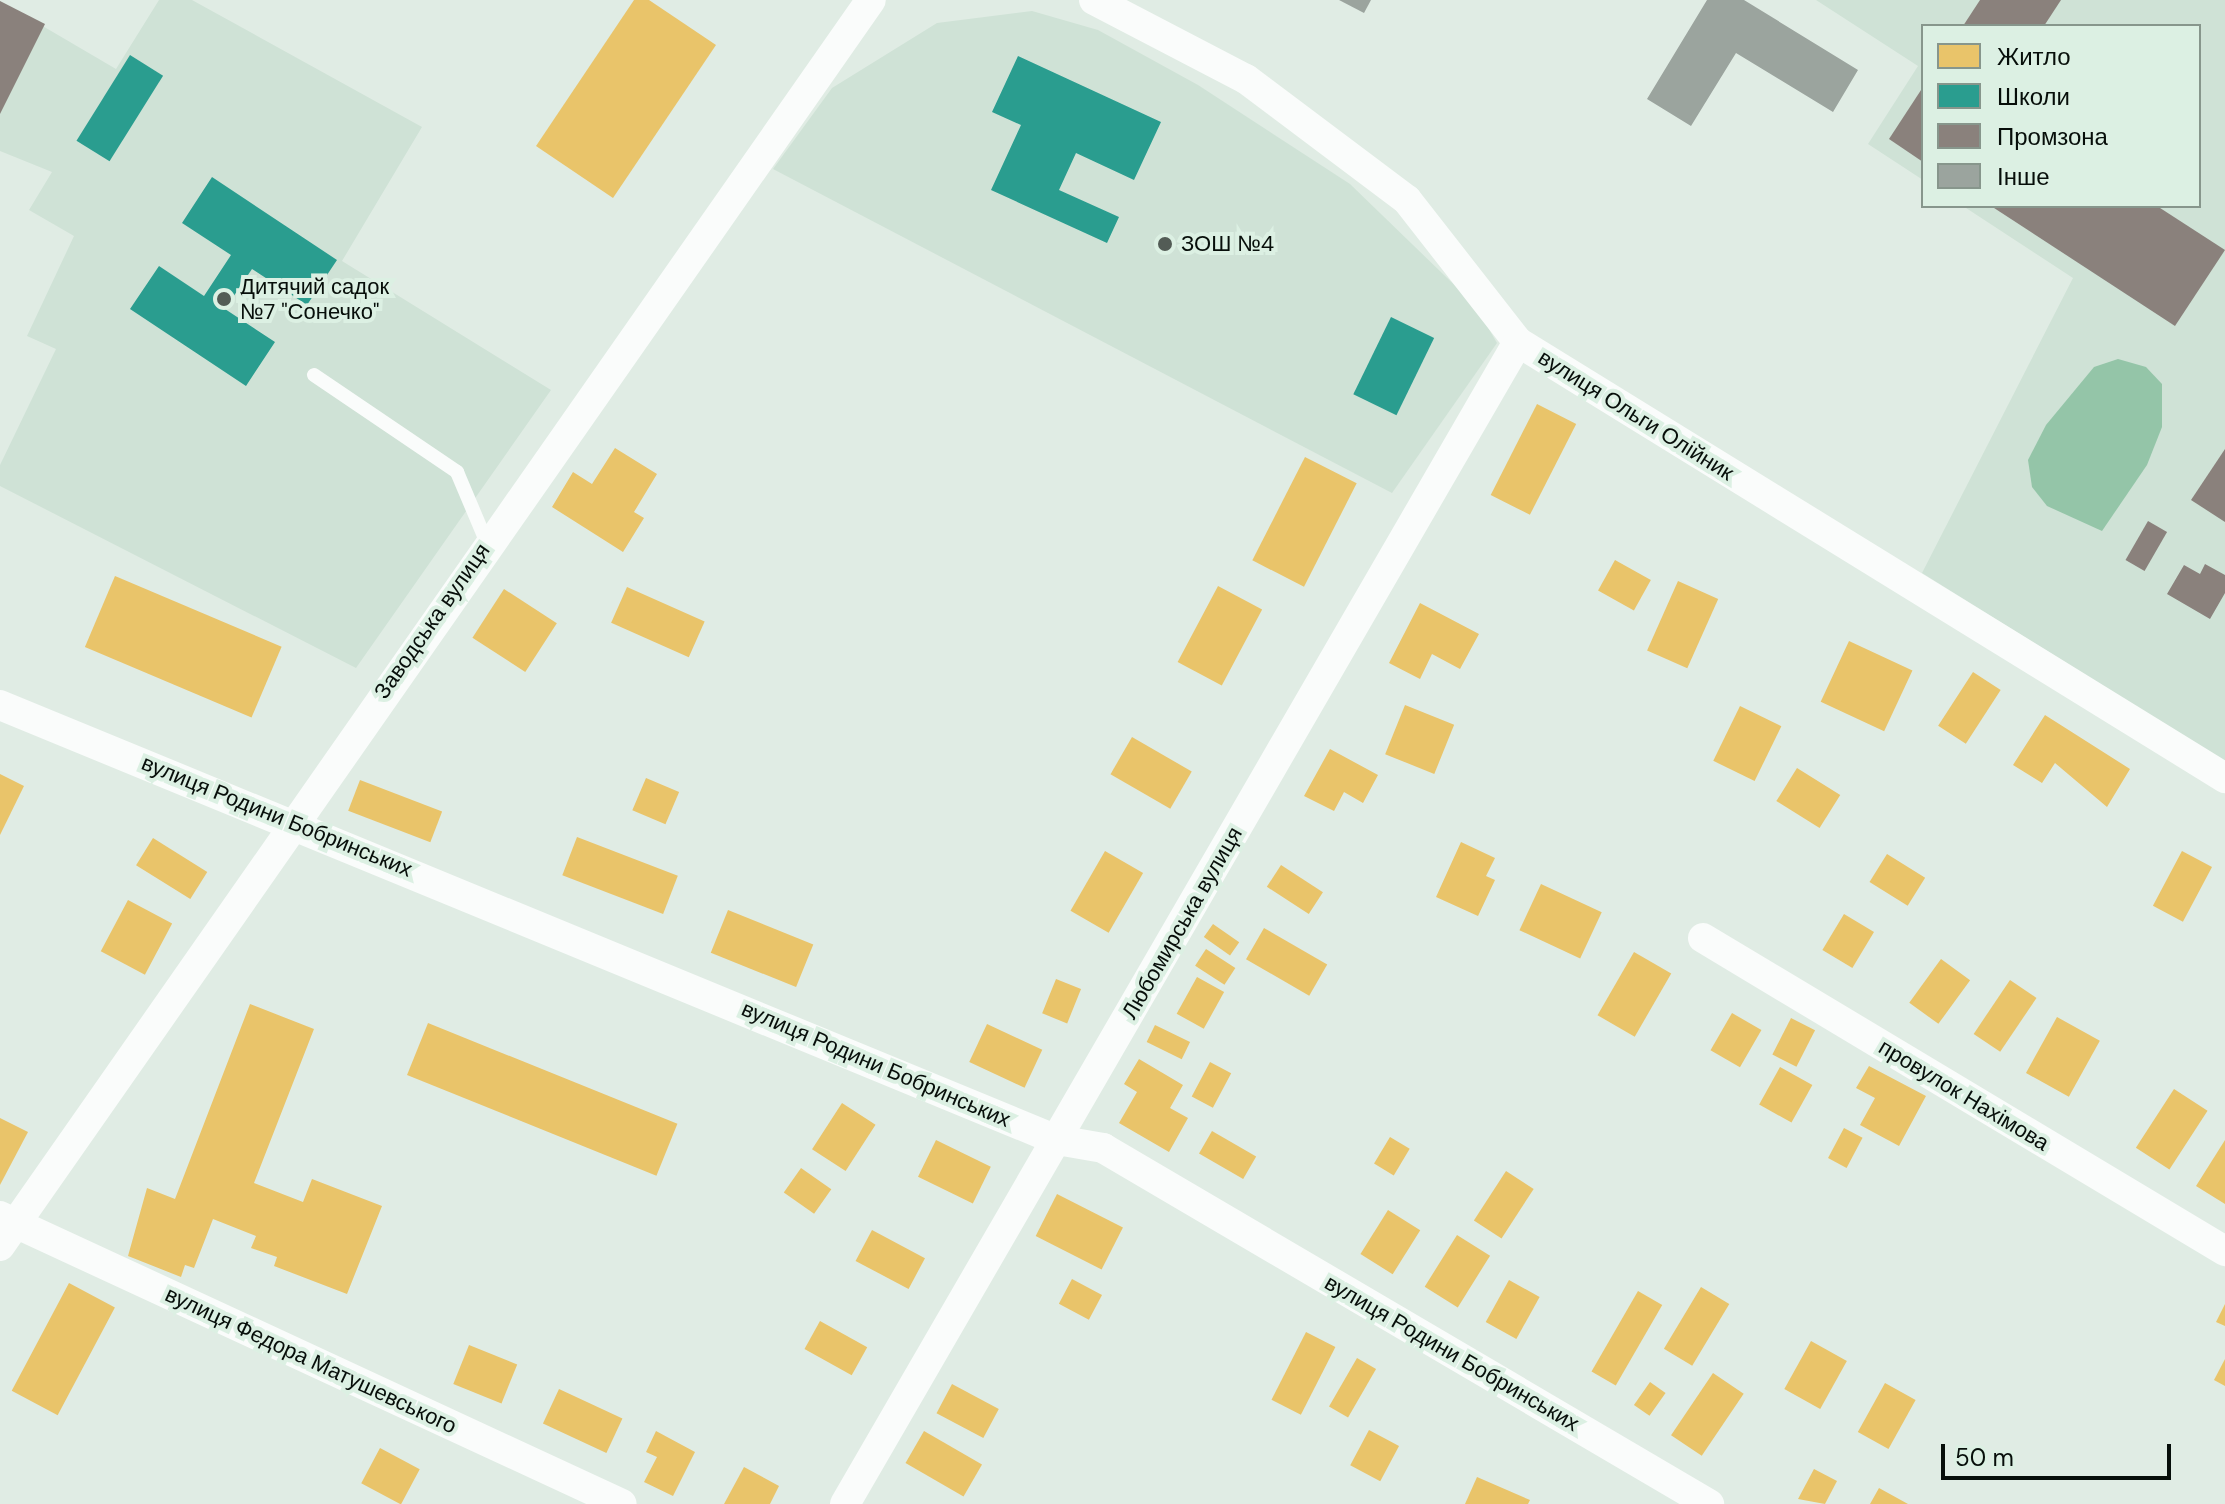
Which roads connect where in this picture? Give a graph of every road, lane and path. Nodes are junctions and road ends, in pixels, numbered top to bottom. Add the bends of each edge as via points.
1 (871, 0) edge
2 (1094, 0) edge
3 (1518, 342) junction
4 (314, 375) dead end
5 (487, 543) junction
6 (0, 705) edge
7 (2225, 778) edge
8 (292, 819) junction
9 (1703, 938) dead end
10 (1057, 1140) junction
11 (5, 1229) edge
12 (2225, 1251) edge
13 (622, 1504) edge
14 (845, 1504) edge
15 (1709, 1504) edge

1 - 5 street, Заводська вулиця
2 - 3 street, вулиця Ольги Олійник via 1246,79 1407,200
3 - 7 street, вулиця Ольги Олійник
3 - 10 street, Любомирська вулиця
4 - 5 lane via 457,472
5 - 8 street, Заводська вулиця
6 - 8 street, вулиця Родини Бобринських
8 - 10 street, вулиця Родини Бобринських
8 - 11 street, Заводська вулиця
9 - 12 street, провулок Нахімова
10 - 14 street, Любомирська вулиця
10 - 15 street, вулиця Родини Бобринських via 1103,1148
11 - 13 street, вулиця Федора Матушевського

